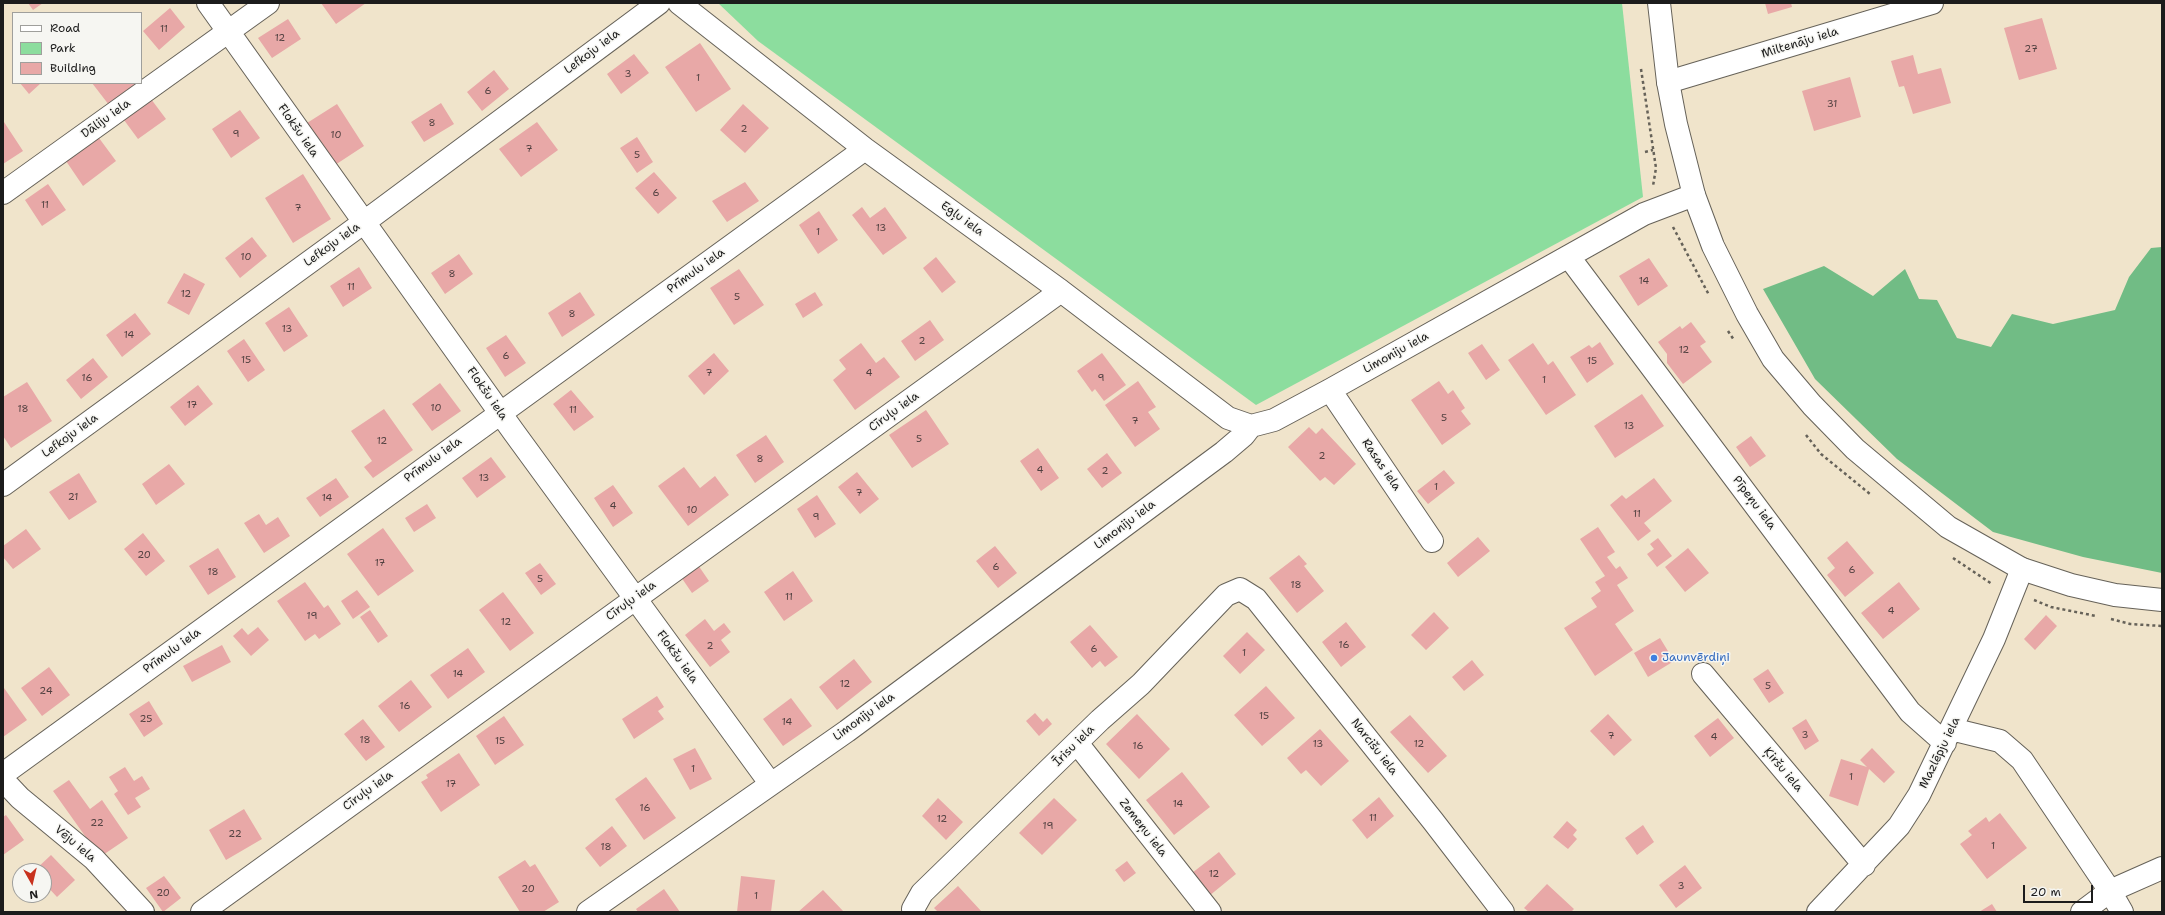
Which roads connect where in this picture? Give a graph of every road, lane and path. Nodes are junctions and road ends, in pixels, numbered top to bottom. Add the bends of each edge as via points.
1 (208, 3) edge
2 (268, 3) edge
3 (659, 3) edge
4 (679, 3) edge
5 (1659, 3) edge
6 (1932, 3) edge
7 (228, 30) junction
8 (1641, 65) dead end
9 (1668, 82) junction
10 (865, 149) junction
11 (1653, 150) junction
12 (1644, 152) dead end
13 (3, 193) edge
14 (1694, 195) junction
15 (1658, 207) junction
16 (363, 223) junction
17 (1569, 257) junction
18 (1061, 291) junction
19 (1330, 390) junction
20 (500, 412) junction
21 (1251, 426) junction
22 (3, 484) edge
23 (1432, 541) dead end
24 (2022, 569) junction
25 (1240, 589) joint
26 (634, 598) junction
27 (2162, 600) edge
28 (1703, 674) dead end
29 (1948, 736) junction
30 (1077, 744) junction
31 (3, 774) edge
32 (3, 780) edge
33 (770, 783) junction
34 (1864, 865) junction
35 (2162, 868) edge
36 (2110, 891) junction
37 (914, 911) edge
38 (143, 912) edge
39 (202, 912) edge
40 (588, 912) edge
41 (1210, 912) edge
42 (1503, 912) edge
43 (1818, 912) edge
44 (2082, 912) edge
45 (2122, 912) edge

1 - 7 street, Flokšu iela
2 - 7 street, Dāliju iela
3 - 16 street, Lefkoju iela
4 - 10 street, Egļu iela
5 - 9 street
6 - 9 street, Miltenāju iela
7 - 13 street, Dāliju iela
7 - 16 street, Flokšu iela
8 - 11 path
9 - 14 street
10 - 18 street, Egļu iela
10 - 20 street, Prīmulu iela
11 - 12 path
11 - 15 path via 1656,168 1653,186
14 - 15 street, Limoniju iela
14 - 24 street via 1713,246 1747,314 1773,359 1812,405 1855,449 1948,526
15 - 17 street, Limoniju iela
16 - 20 street, Flokšu iela
16 - 22 street, Lefkoju iela
17 - 19 street, Limoniju iela
17 - 29 street, Pīpeņu iela via 1910,712
18 - 21 street, Egļu iela via 1228,418
18 - 26 street, Cīruļu iela
19 - 21 street, Limoniju iela via 1274,420
19 - 23 street, Rasas iela
20 - 26 street, Flokšu iela
20 - 31 street, Prīmulu iela
21 - 33 street, Limoniju iela via 1224,452 847,731
24 - 27 street via 2071,585
24 - 29 street, Mazlēpju iela via 1994,639
25 - 30 street, Īrisu iela via 1226,595 1141,684
25 - 42 street, Narcišu iela via 1256,599
26 - 33 street, Flokšu iela
26 - 39 street, Cīruļu iela
28 - 34 street, Ķiršu iela
29 - 34 street, Mazlēpju iela via 1919,796 1899,826
29 - 36 street via 2000,741 2022,760
30 - 37 street, Īrisu iela via 922,893
30 - 41 street, Zemeņu iela
32 - 38 street, Vēju iela via 20,798 94,859
33 - 40 street, Limoniju iela
34 - 43 street, Mazlēpju iela
35 - 36 street
36 - 44 street
36 - 45 street

